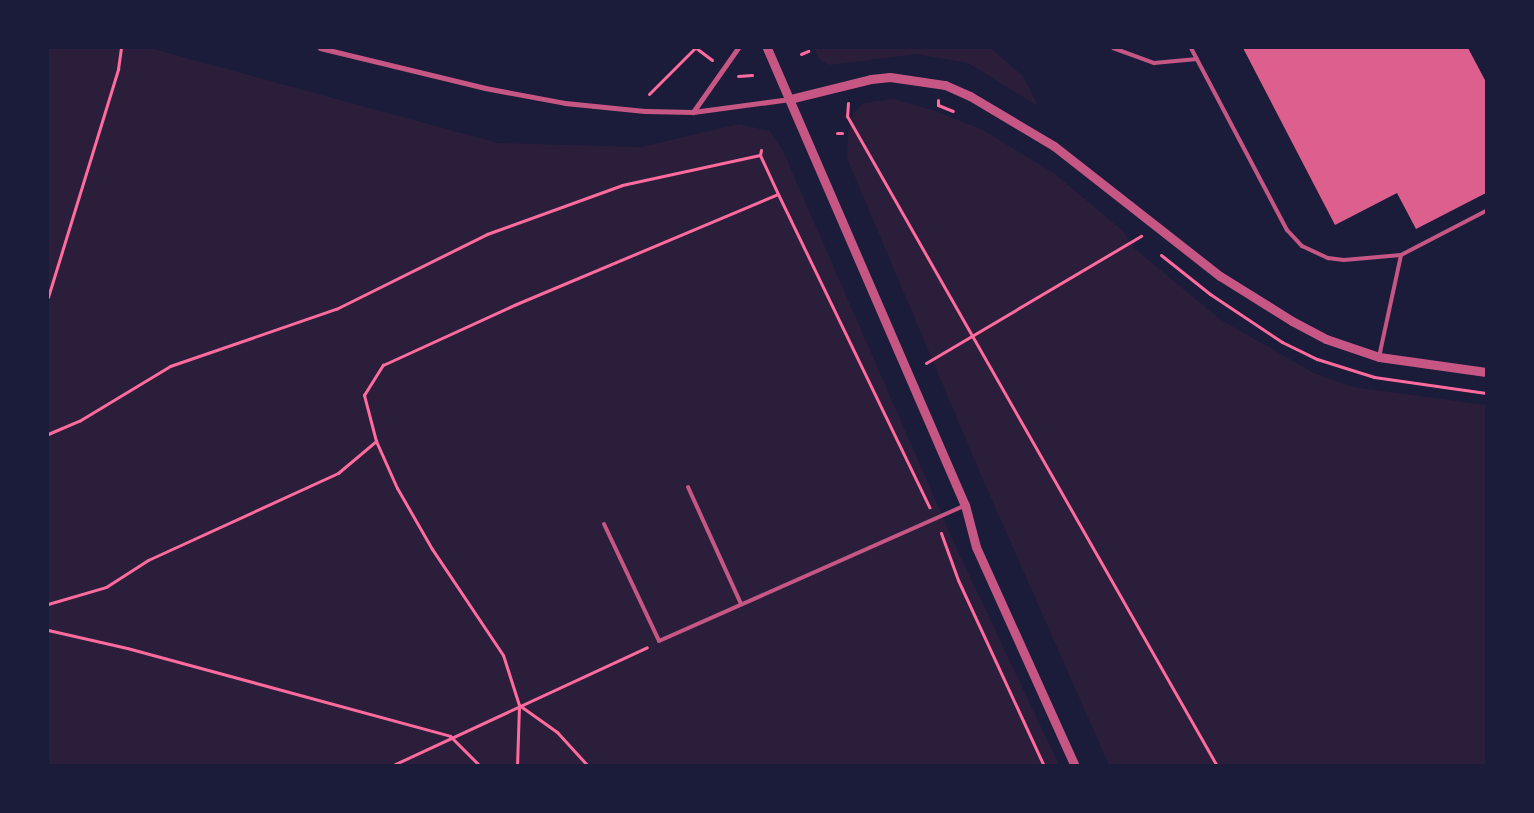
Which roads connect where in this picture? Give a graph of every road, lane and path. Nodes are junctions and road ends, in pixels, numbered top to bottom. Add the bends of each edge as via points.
1 (121, 48) edge
2 (320, 48) edge
3 (696, 48) edge
4 (738, 48) edge
5 (767, 48) edge
6 (1113, 48) edge
7 (1191, 48) edge
8 (808, 51) dead end
9 (801, 54) dead end
10 (1197, 59) junction
11 (716, 64) dead end
12 (752, 75) dead end
13 (737, 76) dead end
14 (647, 97) dead end
15 (790, 99) junction
16 (850, 106) dead end
17 (693, 112) junction
18 (837, 133) dead end
19 (842, 133) dead end
20 (761, 150) dead end
21 (760, 155) junction
22 (778, 194) junction
23 (1486, 211) edge
24 (1138, 237) dead end
25 (1401, 255) junction
26 (48, 297) edge
27 (974, 336) junction
28 (1379, 357) junction
29 (926, 363) dead end
30 (1486, 372) edge
31 (48, 434) edge
32 (376, 441) junction
33 (688, 487) dead end
34 (965, 505) junction
35 (934, 519) junction
36 (604, 524) dead end
37 (48, 604) edge
38 (741, 604) junction
39 (48, 630) edge
40 (659, 641) junction
41 (519, 705) junction
42 (450, 736) junction
43 (391, 766) edge
44 (480, 766) edge
45 (517, 766) edge
46 (588, 766) edge
47 (1044, 766) edge
48 (1075, 766) edge
49 (1218, 766) edge

1 - 26 path via 118,69
2 - 17 street via 485,88 565,103
3 - 11 path
3 - 14 path
4 - 17 street
5 - 15 street
6 - 10 lane via 1154,63
7 - 10 lane
8 - 9 path
10 - 25 lane via 1287,230 1302,246 1328,258 1344,260
12 - 13 path
15 - 17 street
15 - 28 street via 890,77 927,80 970,96 1054,146 1220,276 1326,339
15 - 34 street
16 - 27 path via 847,116
18 - 19 path
20 - 21 path
21 - 22 path
21 - 31 path via 622,185 487,234 336,309 170,366 79,421
22 - 32 path via 514,305 383,365 364,395
22 - 35 path
23 - 25 lane
24 - 27 path
25 - 28 lane
27 - 29 path
27 - 49 path
28 - 30 street
32 - 37 path via 338,473 148,560 106,587
32 - 41 path via 432,549 503,655
33 - 38 lane
34 - 35 lane
34 - 48 street via 976,547
35 - 38 lane
35 - 47 path
36 - 40 lane
38 - 40 lane
39 - 42 path via 127,648
40 - 41 path
41 - 42 path
41 - 45 path
41 - 46 path via 557,732
42 - 43 path
42 - 44 path

